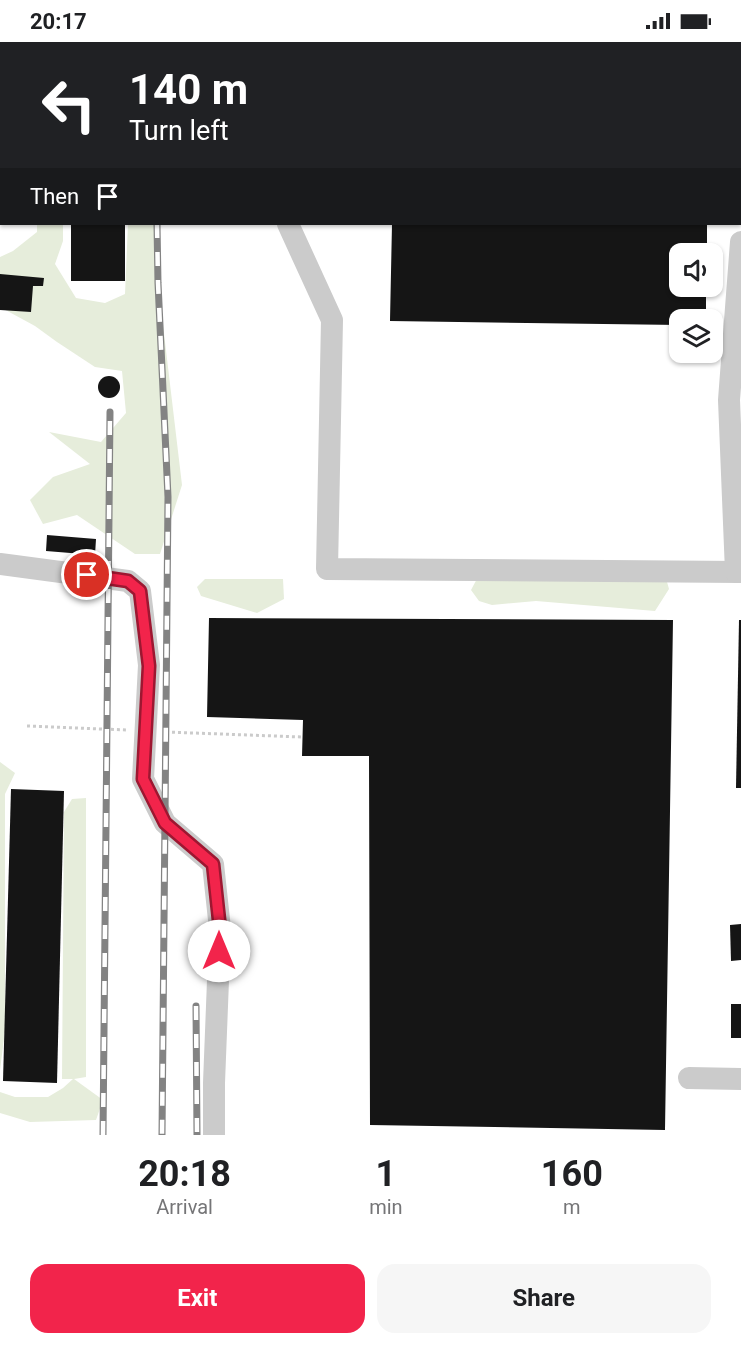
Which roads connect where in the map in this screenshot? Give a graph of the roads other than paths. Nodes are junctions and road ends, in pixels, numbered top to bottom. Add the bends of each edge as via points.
1 (288, 225) edge
2 (741, 242) edge
3 (737, 342) edge
4 (0, 564) edge
5 (738, 572) edge
6 (689, 1078) dead end
7 (741, 1079) edge
8 (214, 1135) edge

1 - 5 lane via 332,320 327,569
2 - 3 lane
3 - 5 lane via 729,400
4 - 8 lane via 128,581 140,591 149,666 143,779 165,823 213,864 220,929
6 - 7 lane

